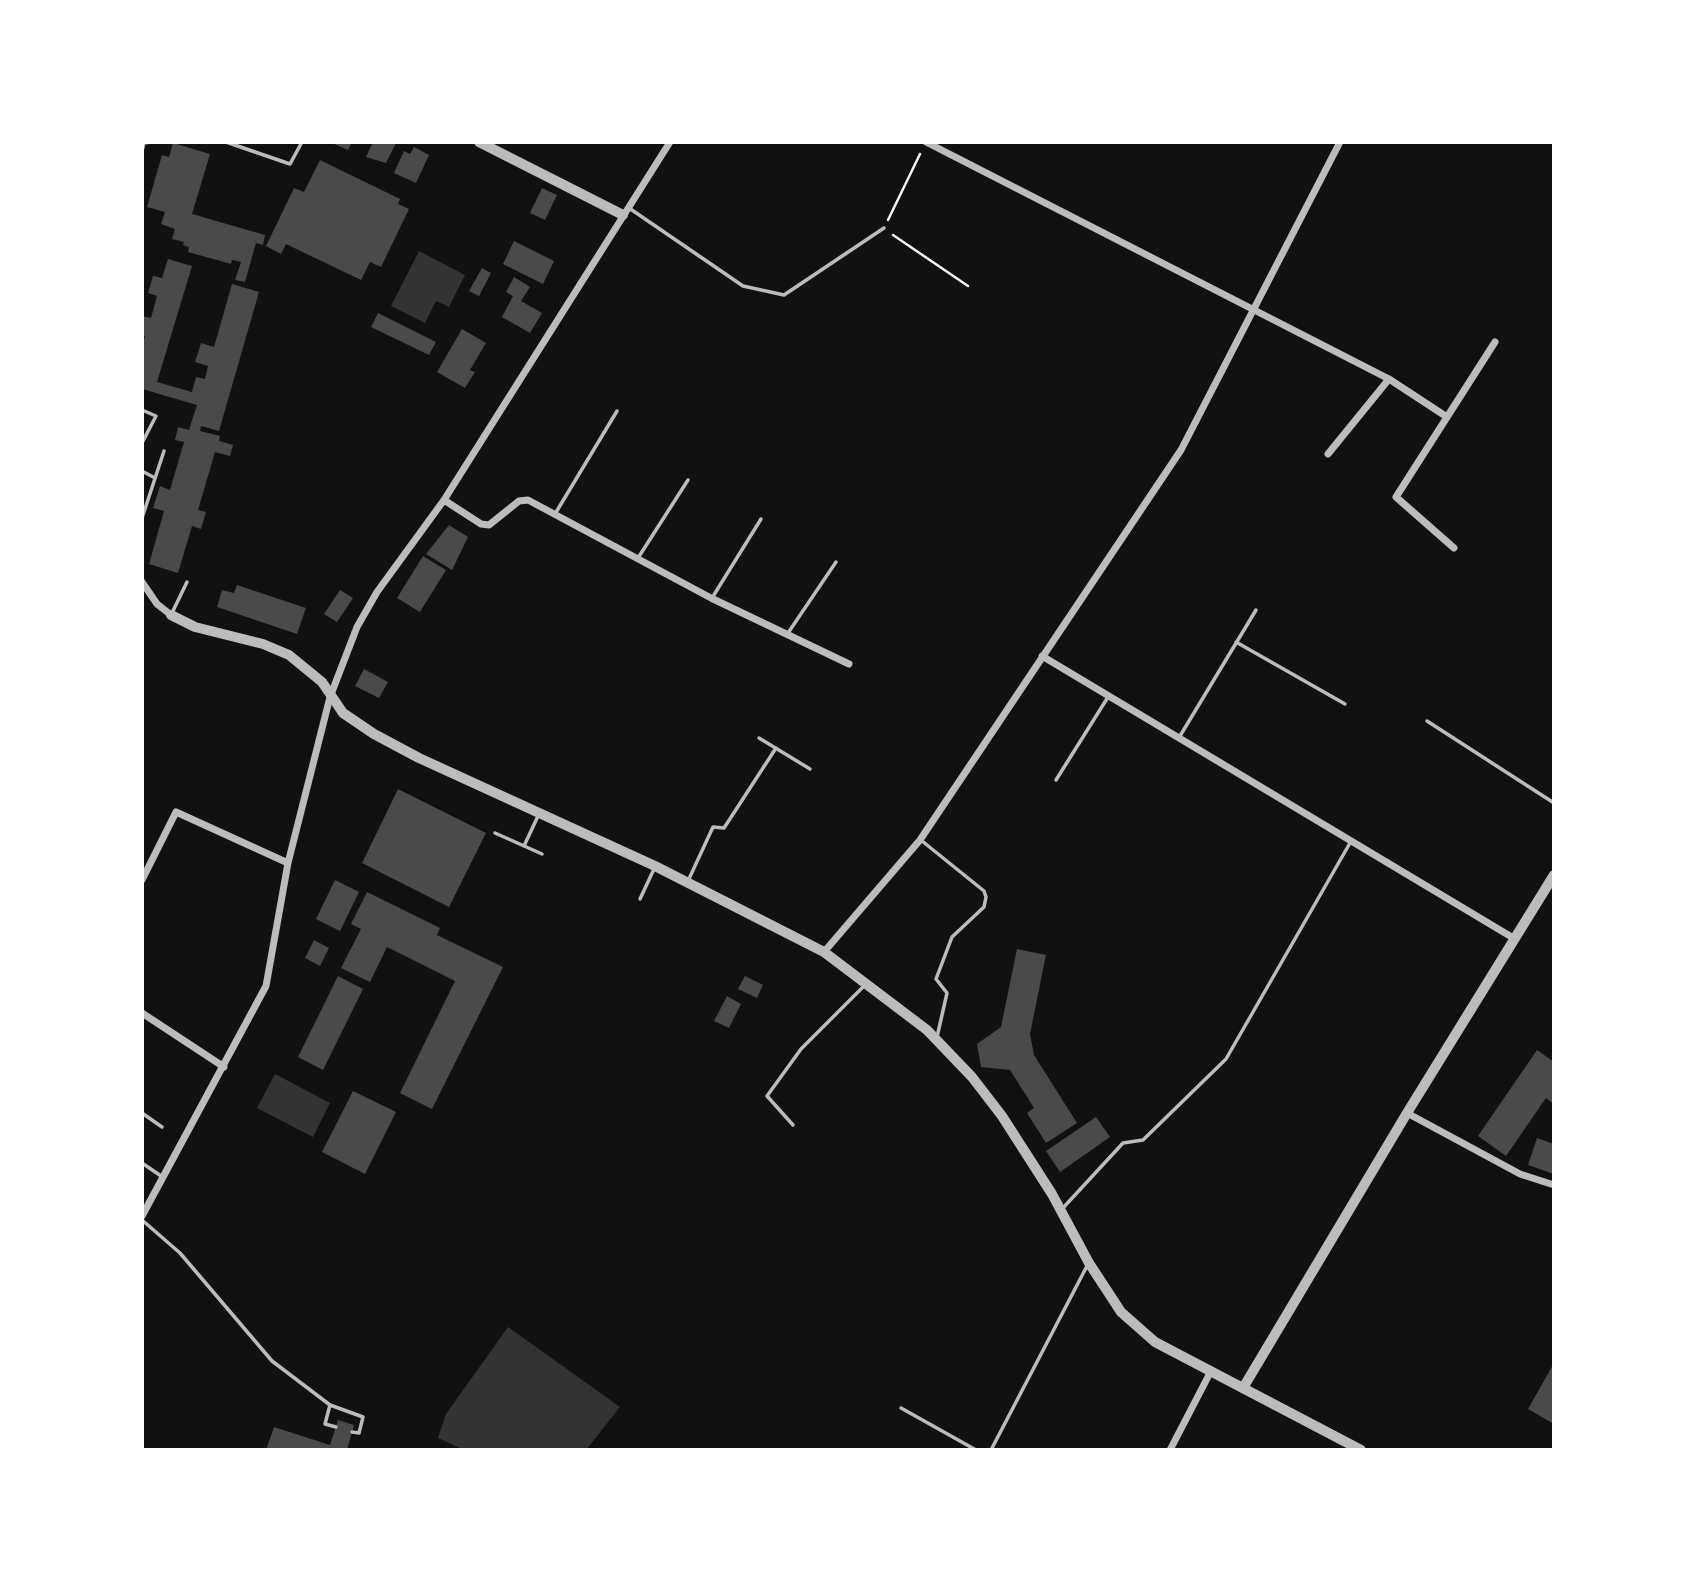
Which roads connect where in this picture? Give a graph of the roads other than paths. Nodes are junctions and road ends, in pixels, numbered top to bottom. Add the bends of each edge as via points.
1 (151, 142) edge
2 (226, 142) edge
3 (302, 142) edge
4 (479, 142) edge
5 (670, 142) edge
6 (926, 142) edge
7 (1340, 142) edge
8 (142, 151) edge
9 (626, 211) junction
10 (884, 229) road end
11 (1256, 309) junction
12 (1495, 342) dead end
13 (1389, 379) junction
14 (142, 410) edge
15 (617, 411) dead end
16 (1447, 417) junction
17 (142, 443) edge
18 (164, 451) dead end
19 (1328, 454) dead end
20 (142, 471) edge
21 (155, 478) junction
22 (688, 480) dead end
23 (444, 500) junction
24 (555, 514) junction
25 (142, 517) edge
26 (761, 520) dead end
27 (1454, 548) dead end
28 (637, 559) junction
29 (836, 562) dead end
30 (142, 582) edge
31 (187, 582) dead end
32 (711, 598) junction
33 (1255, 610) dead end
34 (171, 615) junction
35 (787, 634) junction
36 (1236, 642) junction
37 (1042, 656) junction
38 (849, 664) dead end
39 (330, 697) junction
40 (1108, 697) junction
41 (1345, 704) dead end
42 (1427, 721) dead end
43 (759, 738) dead end
44 (1178, 738) junction
45 (776, 748) junction
46 (810, 769) dead end
47 (1056, 780) dead end
48 (1554, 803) edge
49 (539, 814) junction
50 (495, 833) dead end
51 (920, 840) junction
52 (1352, 841) junction
53 (524, 846) junction
54 (542, 854) dead end
55 (288, 863) junction
56 (655, 866) junction
57 (1554, 875) edge
58 (142, 880) edge
59 (687, 883) junction
60 (640, 899) dead end
61 (1515, 939) junction
62 (824, 952) junction
63 (866, 984) junction
64 (142, 1013) edge
65 (936, 1040) junction
66 (223, 1068) junction
67 (1407, 1112) junction
68 (142, 1113) edge
69 (793, 1125) dead end
70 (162, 1127) dead end
71 (142, 1163) edge
72 (161, 1176) junction
73 (1554, 1185) edge
74 (1061, 1210) junction
75 (142, 1218) edge
76 (1089, 1263) junction
77 (1211, 1371) junction
78 (1243, 1388) junction
79 (330, 1405) junction
80 (901, 1408) dead end
81 (336, 1427) dead end
82 (352, 1432) dead end
83 (976, 1450) edge
84 (991, 1450) edge
85 (1170, 1450) edge
86 (1360, 1450) edge

1 - 8 lane via 144,143
2 - 3 lane via 290,164
4 - 9 street
5 - 9 street
6 - 11 street
7 - 11 street
9 - 10 lane via 743,286 784,295
9 - 23 street
11 - 13 street
11 - 37 street via 1181,450
12 - 16 street
13 - 16 street
13 - 19 street
14 - 17 lane via 156,416
15 - 24 lane
16 - 27 street via 1396,497
18 - 21 lane
20 - 21 lane
21 - 25 lane
22 - 28 lane
23 - 24 street via 481,524 489,525 519,501 528,500
23 - 39 street via 377,592 357,627
24 - 28 street
26 - 32 lane
28 - 32 street
29 - 35 lane
30 - 34 street
31 - 34 lane
32 - 35 street
33 - 36 lane
34 - 39 street via 195,627 289,655 322,682
35 - 38 street
36 - 41 lane
36 - 44 lane
37 - 40 street
37 - 51 street
39 - 49 street via 343,713 374,734
39 - 55 street
40 - 44 street
40 - 47 lane
42 - 48 lane
43 - 45 lane
44 - 52 street
45 - 46 lane
45 - 59 lane via 724,828 713,827
49 - 53 lane
49 - 56 street
50 - 53 lane
51 - 62 street
51 - 65 lane via 986,897 984,907 952,937 936,979 947,993
52 - 61 street
52 - 74 lane via 1226,1059 1143,1140 1123,1143
53 - 54 lane
55 - 58 street via 176,812
55 - 66 street via 265,986
56 - 59 street
56 - 60 lane
57 - 61 street
59 - 62 street
61 - 67 street
62 - 63 street
63 - 65 street
63 - 69 lane via 802,1049 767,1096
64 - 66 street
65 - 74 street via 1002,1116
66 - 72 street
67 - 73 street via 1520,1174
67 - 78 street
68 - 70 lane
71 - 72 lane
72 - 75 street
74 - 76 street
75 - 79 lane via 180,1252 272,1361
76 - 77 street via 1121,1312 1154,1342
76 - 84 lane
77 - 78 street
77 - 85 street
78 - 86 street
79 - 81 lane via 325,1424
79 - 82 lane via 363,1417 359,1433
80 - 83 lane

